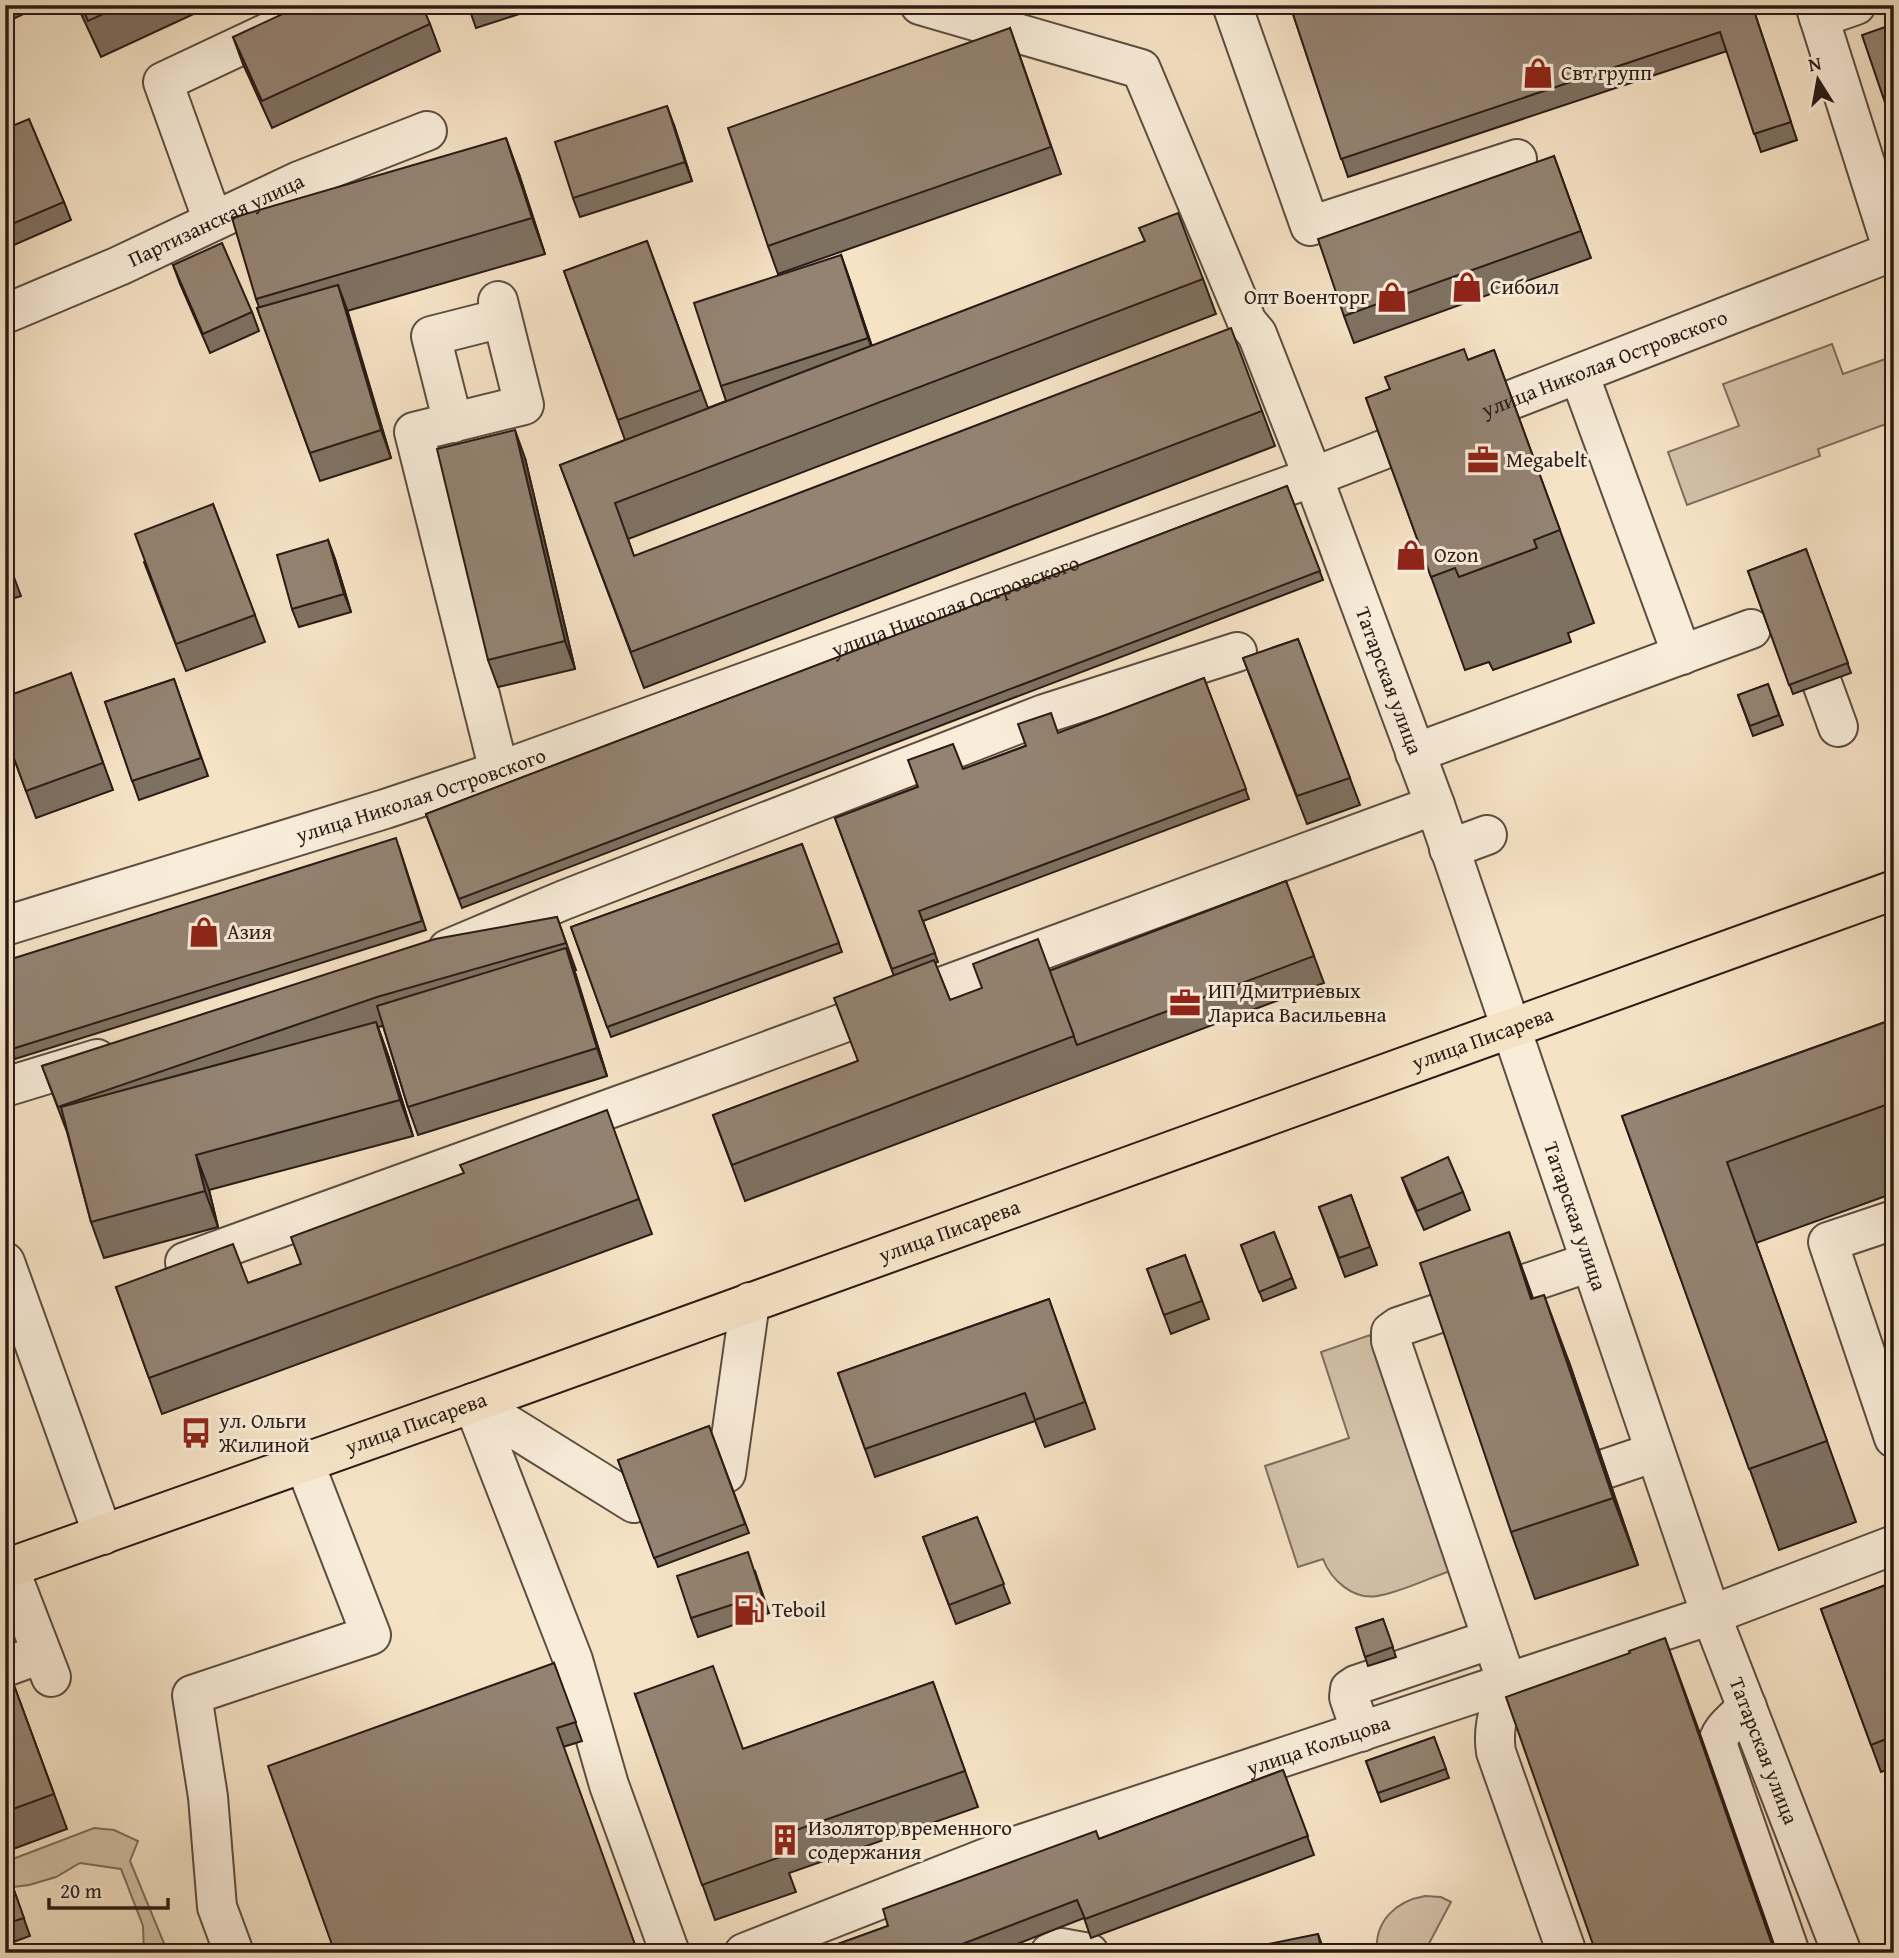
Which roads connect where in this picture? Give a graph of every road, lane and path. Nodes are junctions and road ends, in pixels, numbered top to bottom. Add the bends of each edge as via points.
1 (920, 5) edge
2 (1232, 5) edge
3 (1856, 5) edge
4 (1817, 11) edge
5 (309, 13) edge
6 (427, 131) dead end
7 (1517, 159) dead end
8 (213, 221) junction
9 (1893, 251) edge
10 (5, 314) edge
11 (1257, 334) junction
12 (1218, 348) edge
13 (1579, 374) junction
14 (453, 423) junction
15 (1313, 477) junction
16 (1751, 629) dead end
17 (1237, 652) dead end
18 (1682, 655) junction
19 (1822, 683) edge
20 (1838, 727) dead end
21 (1415, 753) junction
22 (499, 771) junction
23 (1435, 805) junction
24 (1487, 835) dead end
25 (1450, 849) junction
26 (1894, 890) edge
27 (5, 926) edge
28 (415, 960) edge
29 (1510, 1029) junction
30 (124, 1050) edge
31 (5, 1087) edge
32 (1894, 1220) edge
33 (5, 1262) edge
34 (1590, 1262) junction
35 (176, 1265) edge
36 (750, 1302) junction
37 (473, 1403) junction
38 (1894, 1438) edge
39 (1655, 1452) junction
40 (304, 1462) junction
41 (1605, 1469) edge
42 (726, 1473) edge
43 (634, 1503) edge
44 (103, 1535) junction
45 (1894, 1545) edge
46 (7, 1568) edge
47 (1712, 1615) junction
48 (1492, 1639) junction
49 (5, 1667) edge
50 (1507, 1683) junction
51 (1747, 1707) junction
52 (1376, 1727) junction
53 (1404, 1758) edge
54 (234, 1953) edge
55 (670, 1953) edge
56 (744, 1953) edge
57 (1050, 1953) edge
58 (1089, 1953) edge
59 (1567, 1953) edge
60 (1790, 1953) edge
61 (1842, 1953) edge

1 - 11 street, Татарская улица via 1141,68 1247,322
2 - 7 street via 1310,226
3 - 4 street
4 - 9 street
5 - 8 street via 163,82
6 - 8 street, Партизанская улица via 299,181
8 - 10 street, Партизанская улица
9 - 13 street, улица Николая Островского
11 - 12 street
11 - 15 street, Татарская улица
13 - 15 street, улица Николая Островского
13 - 18 street
14 - 14 street via 431,336 500,310 524,405
14 - 22 street via 414,432
15 - 21 street, Татарская улица
15 - 22 street, улица Николая Островского
16 - 18 street
17 - 28 street via 1044,714
18 - 21 street
19 - 20 street
21 - 23 street, Татарская улица
22 - 27 street, улица Николая Островского
23 - 25 street, Татарская улица
23 - 35 street
24 - 25 street
25 - 29 street, Татарская улица
26 - 29 main road, улица Писарева
29 - 34 street, Татарская улица
29 - 36 main road, улица Писарева
30 - 31 street
32 - 38 street via 1828,1242
33 - 44 street
34 - 39 street, Татарская улица
34 - 48 street via 1391,1332
36 - 37 main road, улица Писарева
36 - 42 street
37 - 40 main road, улица Писарева
37 - 43 street
37 - 55 street via 573,1660 609,1785
39 - 41 street
39 - 47 street, Татарская улица
40 - 44 main road, улица Писарева
40 - 54 street via 371,1635 192,1695 218,1907
44 - 46 main road, улица Писарева
45 - 47 street, улица Кольцова
46 - 49 street via 46,1666
47 - 50 street, улица Кольцова
47 - 51 street, Татарская улица
48 - 50 street
48 - 52 street via 1350,1689 1349,1697
50 - 52 street, улица Кольцова
50 - 59 street via 1494,1724 1496,1752
51 - 60 street via 1721,1734 1718,1746
51 - 61 street, Татарская улица
52 - 53 street
52 - 56 street, улица Кольцова via 1019,1845
57 - 58 street via 1061,1948

